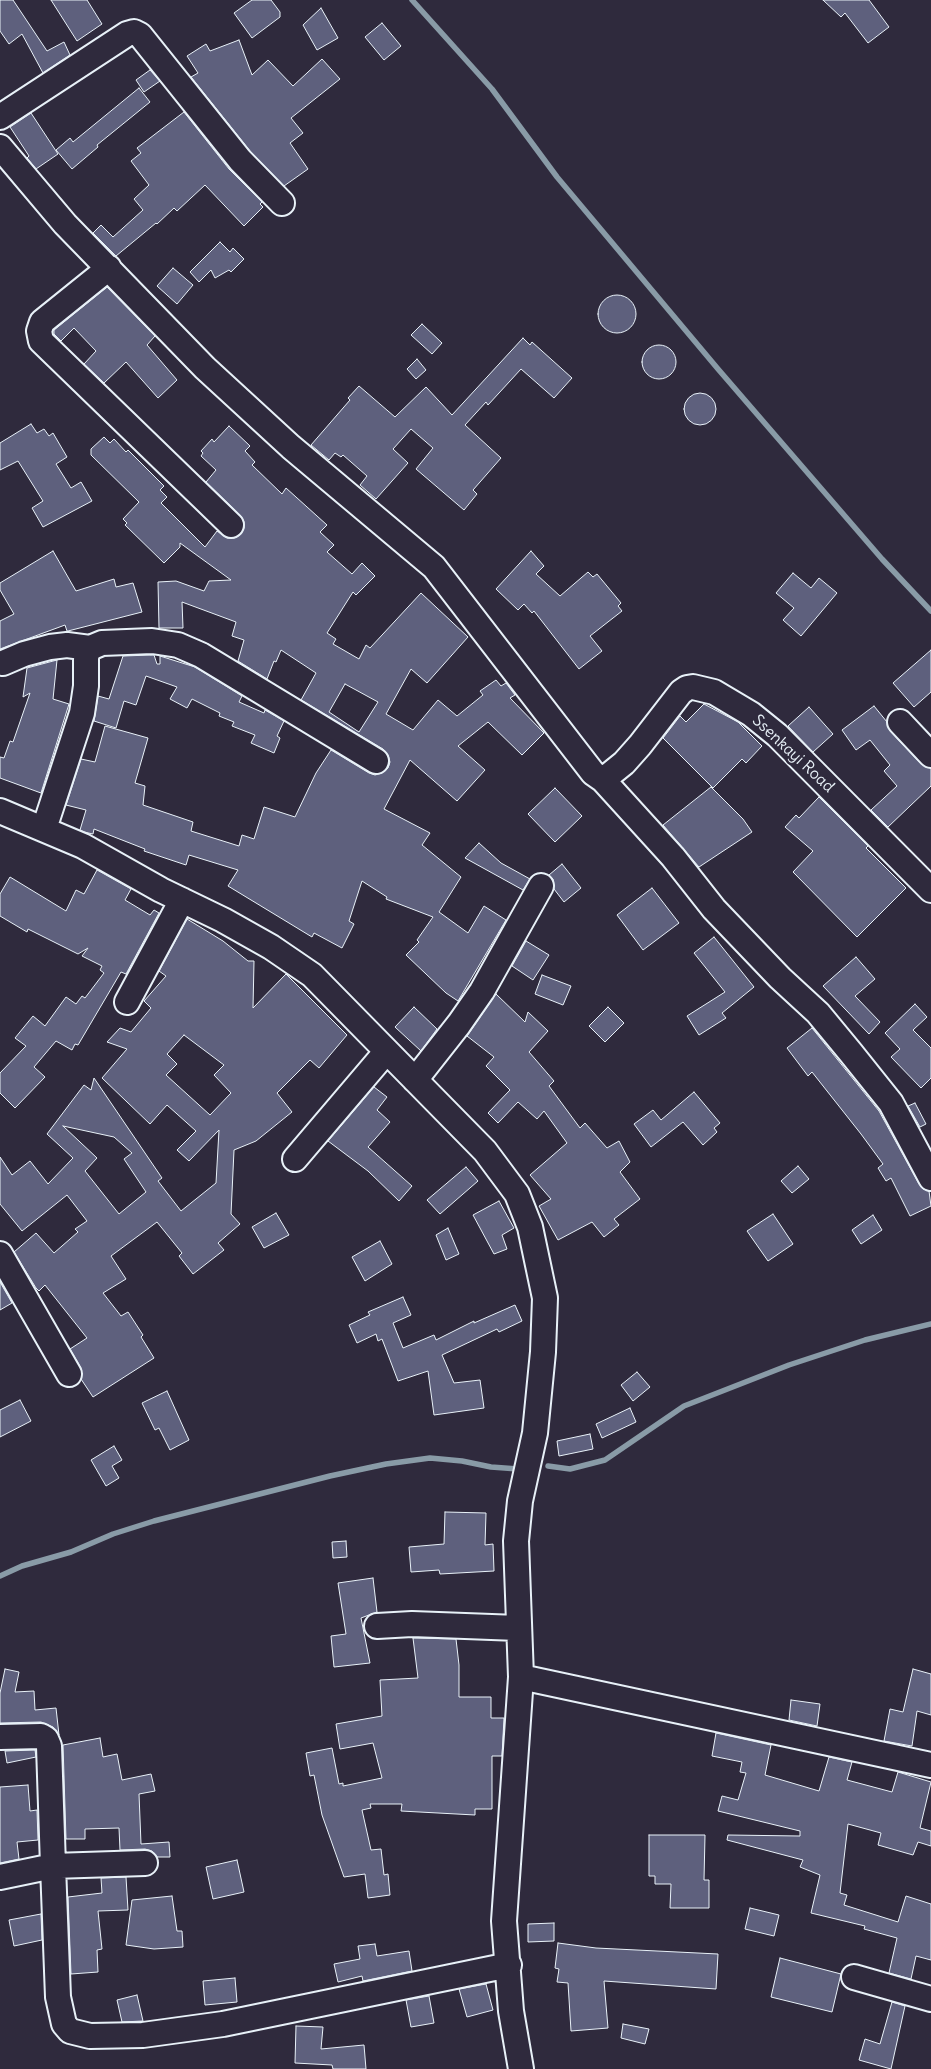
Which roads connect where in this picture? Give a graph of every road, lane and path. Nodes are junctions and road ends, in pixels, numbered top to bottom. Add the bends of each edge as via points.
1 (0, 117) edge
2 (0, 147) edge
3 (282, 203) dead end
4 (109, 268) junction
5 (232, 525) dead end
6 (90, 648) junction
7 (3, 663) dead end
8 (900, 722) dead end
9 (931, 755) edge
10 (376, 761) dead end
11 (603, 780) junction
12 (0, 810) edge
13 (44, 829) junction
14 (541, 886) dead end
15 (931, 890) edge
16 (182, 900) junction
17 (127, 1002) dead end
18 (386, 1052) junction
19 (415, 1080) junction
20 (294, 1159) dead end
21 (931, 1178) edge
22 (0, 1254) edge
23 (69, 1374) dead end
24 (377, 1626) dead end
25 (518, 1628) junction
26 (521, 1677) junction
27 (0, 1737) edge
28 (931, 1765) edge
29 (144, 1862) dead end
30 (53, 1866) junction
31 (0, 1878) edge
32 (509, 1965) junction
33 (854, 1977) dead end
34 (931, 1999) edge
35 (521, 2069) edge

1 - 3 street via 134,32 140,35 240,160
2 - 4 street via 65,224
4 - 5 street via 42,322 41,341
4 - 11 street via 205,368 291,447 434,567 580,758
6 - 7 street via 50,647
6 - 10 street via 114,641 178,645 201,655
6 - 13 street via 86,656 82,713
8 - 9 street
11 - 15 street, Ssenkayi Road via 624,763 686,688 714,692 751,714 777,735
11 - 21 street via 714,909 818,1013 851,1053 891,1103
12 - 13 street
13 - 16 street via 83,846
14 - 19 street via 482,991
16 - 17 street
16 - 18 street via 271,947 312,975
18 - 19 street
18 - 20 street
19 - 25 street via 485,1151 517,1194 530,1226 545,1298 535,1433 520,1501 516,1541
22 - 23 street
24 - 25 street
25 - 26 street
26 - 28 street
26 - 32 street via 504,1921
27 - 30 street via 41,1736 49,1746
29 - 30 street
30 - 31 street
30 - 32 street via 58,1996 64,2024 78,2034 100,2037 143,2035 223,2024
32 - 35 street via 511,2011
33 - 34 street

